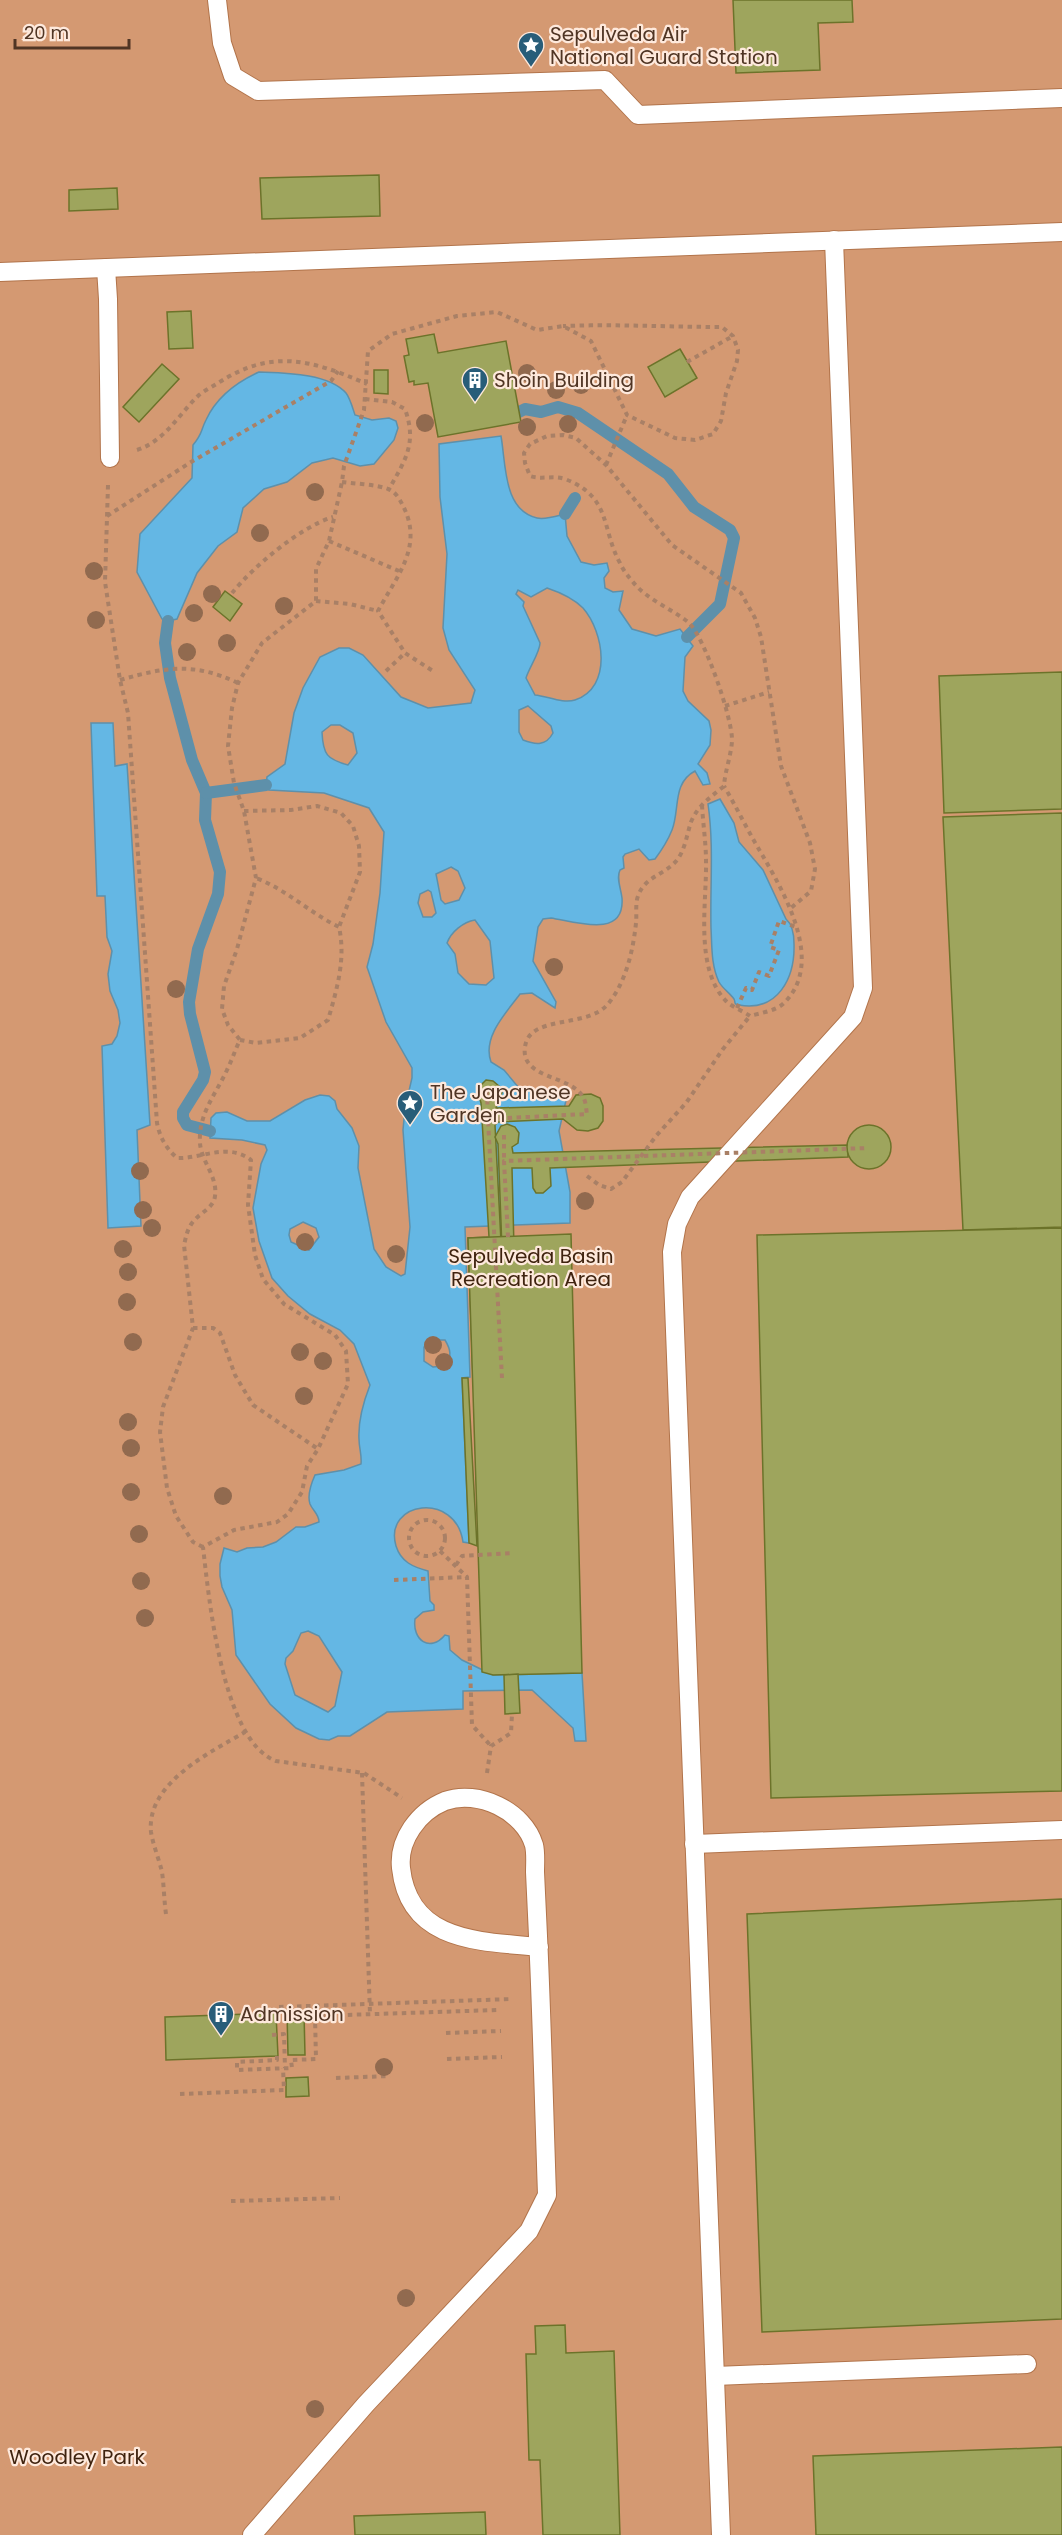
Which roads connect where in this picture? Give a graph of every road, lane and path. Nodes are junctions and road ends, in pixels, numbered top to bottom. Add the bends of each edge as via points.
1 (217, 0) edge
2 (1062, 98) edge
3 (1062, 232) edge
4 (834, 240) junction
5 (106, 268) junction
6 (0, 272) edge
7 (563, 326) junction
8 (733, 336) junction
9 (687, 362) dead end
10 (338, 371) junction
11 (367, 384) junction
12 (365, 399) junction
13 (627, 415) junction
14 (110, 458) junction
15 (606, 465) junction
16 (342, 482) junction
17 (389, 489) junction
18 (107, 516) junction
19 (333, 517) junction
20 (329, 541) junction
21 (399, 571) junction
22 (232, 593) dead end
23 (316, 601) junction
24 (378, 611) junction
25 (405, 653) junction
26 (386, 671) dead end
27 (433, 671) dead end
28 (120, 680) junction
29 (238, 683) junction
30 (769, 692) junction
31 (725, 706) junction
32 (724, 786) junction
33 (701, 804) junction
34 (244, 812) junction
35 (256, 878) junction
36 (790, 908) junction
37 (339, 927) junction
38 (796, 927) junction
39 (737, 1008) junction
40 (750, 1016) junction
41 (240, 1040) junction
42 (487, 1091) dead end
43 (488, 1119) junction
44 (504, 1135) dead end
45 (868, 1148) dead end
46 (202, 1155) junction
47 (504, 1161) junction
48 (587, 1176) dead end
49 (508, 1237) dead end
50 (194, 1328) junction
51 (502, 1378) dead end
52 (318, 1449) junction
53 (203, 1547) junction
54 (440, 1551) junction
55 (512, 1553) dead end
56 (456, 1565) junction
57 (467, 1577) junction
58 (394, 1580) dead end
59 (512, 1714) dead end
60 (245, 1732) junction
61 (491, 1746) junction
62 (362, 1773) junction
63 (484, 1802) junction
64 (424, 1814) junction
65 (1062, 1830) edge
66 (694, 1844) junction
67 (166, 1914) dead end
68 (539, 1947) junction
69 (510, 2000) dead end
70 (459, 2001) junction
71 (369, 2005) junction
72 (279, 2007) dead end
73 (497, 2010) dead end
74 (459, 2011) junction
75 (370, 2014) junction
76 (501, 2031) dead end
77 (272, 2034) dead end
78 (446, 2034) dead end
79 (277, 2056) dead end
80 (502, 2057) dead end
81 (447, 2059) dead end
82 (284, 2068) junction
83 (390, 2076) dead end
84 (336, 2078) dead end
85 (180, 2094) dead end
86 (340, 2198) dead end
87 (231, 2201) dead end
88 (1027, 2364) dead end
89 (715, 2376) junction
90 (252, 2535) edge
91 (721, 2535) edge

1 - 2 lane via 222,43 233,76 258,91 605,81 639,115
3 - 4 lane
4 - 5 lane
4 - 66 lane via 863,988 853,1017 690,1197 677,1224 672,1252
5 - 6 lane
5 - 14 lane
7 - 8 path via 722,327
7 - 11 path via 537,330 497,312 457,316 392,334 368,351
7 - 13 path via 591,341
8 - 9 path
8 - 13 path via 737,361 721,421 713,434 695,440 675,438
10 - 11 path
10 - 14 path via 280,360 257,363 199,395 170,429 142,448
10 - 18 path via 331,381 190,462
11 - 12 path
12 - 16 path
12 - 17 path via 392,402 405,409 411,424 412,441
13 - 15 path
14 - 18 path
15 - 30 path via 672,545 741,593 758,627
15 - 31 path via 576,438 563,435 547,436 530,444 524,453 530,476 566,480 585,490 602,508 619,562 635,585 690,624 699,636
16 - 17 path
16 - 19 path
17 - 21 path via 399,497 410,522 412,542
18 - 28 path via 105,582
19 - 20 path
19 - 22 path via 282,547
20 - 21 path
20 - 23 path via 316,569
21 - 24 path
23 - 24 path
23 - 29 path via 262,643
24 - 25 path
25 - 26 path
25 - 27 path
28 - 29 path via 156,670 183,668 214,672
28 - 46 path via 128,713 157,1123 168,1150 177,1158
29 - 34 path via 228,746
30 - 31 path
30 - 36 path via 781,766 810,843 815,869 811,891
31 - 32 path via 732,740
32 - 33 path
32 - 36 path
33 - 39 path via 708,962 715,985 727,1002
33 - 43 path via 679,858 643,885 636,899 634,945 610,1002 601,1012 580,1020 540,1026 530,1034 525,1047 531,1067 584,1097 587,1114
34 - 35 path
34 - 37 path via 317,806 341,813 353,826 360,872
35 - 37 path via 277,886
35 - 41 path via 224,986 222,1009
36 - 38 path
37 - 41 path via 340,980 328,1020 300,1038 256,1043
38 - 39 path via 779,921 770,946 779,950 769,976 759,972 752,990 746,988
38 - 40 path via 801,945 797,987 782,1005
39 - 40 path
40 - 48 path via 622,1182 611,1189
41 - 46 path via 207,1105 200,1129
42 - 43 path
43 - 51 path
44 - 47 path
45 - 47 path, bridge
46 - 50 path via 216,1193 214,1203 193,1221 184,1245
46 - 52 path via 219,1151 245,1155 251,1160 249,1205 255,1255 263,1279 284,1304 335,1335 346,1351 348,1384
47 - 49 path, bridge
50 - 52 path via 213,1328 220,1333 235,1375 253,1405
50 - 53 path via 163,1407 160,1432 166,1488 176,1516 193,1542
52 - 53 path via 307,1466 302,1492 288,1514 277,1522 234,1530
53 - 60 path via 220,1660
54 - 54 path via 446,1535 441,1525 425,1519 414,1525 409,1536 412,1548 428,1556
54 - 56 path
55 - 56 path via 462,1556
56 - 57 path
57 - 58 path
57 - 61 path via 472,1725
59 - 61 path via 511,1733
60 - 62 path via 265,1757 276,1761
60 - 67 path via 196,1760 159,1799 151,1831 162,1874
61 - 63 path
62 - 64 path
62 - 71 path
63 - 64 lane via 446,1801
63 - 68 lane via 508,1810 525,1826 534,1845
64 - 68 lane via 407,1833 400,1855 403,1885 413,1905 433,1927 457,1937
65 - 66 lane
66 - 89 lane
68 - 90 lane via 548,2195 529,2231 366,2404
69 - 70 path
70 - 71 path
70 - 74 path
71 - 72 path
71 - 75 path
73 - 74 path
74 - 75 path
75 - 82 path via 315,2016 316,2059 291,2060 292,2068
76 - 78 path
77 - 82 path via 284,2034
79 - 82 path via 277,2060 237,2062 237,2070
80 - 81 path
82 - 85 path via 284,2090
83 - 84 path
86 - 87 path
88 - 89 lane
89 - 91 lane

